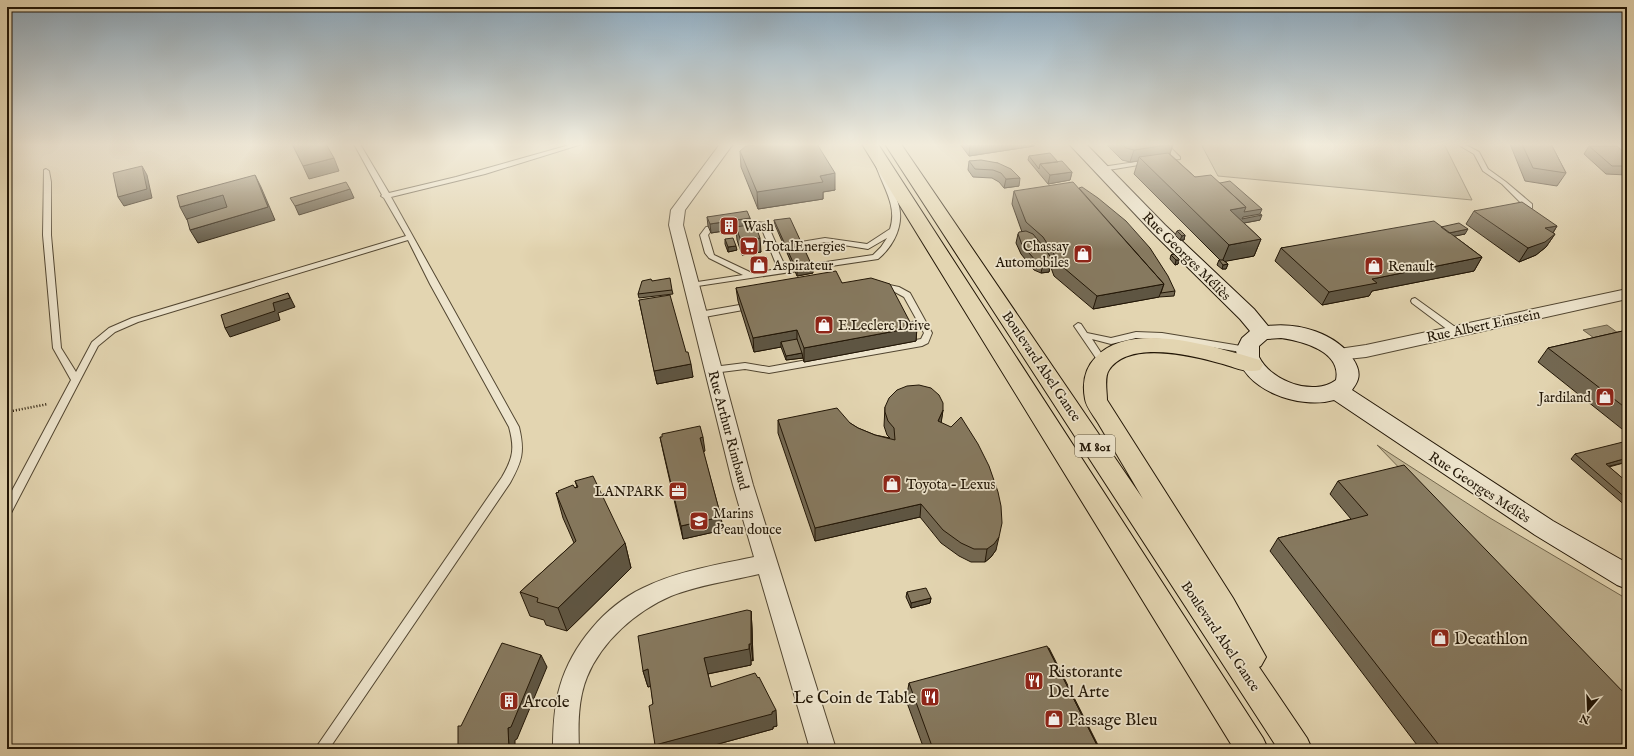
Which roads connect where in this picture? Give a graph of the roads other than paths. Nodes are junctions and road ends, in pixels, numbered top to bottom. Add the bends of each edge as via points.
1 (48, 179) edge
2 (376, 179) edge
3 (450, 179) edge
4 (700, 179) edge
5 (883, 179) edge
6 (900, 179) edge
7 (902, 179) edge
8 (1112, 179) edge
9 (1499, 179) edge
10 (385, 196) junction
11 (1529, 206) edge
12 (893, 231) junction
13 (410, 237) junction
14 (774, 248) junction
15 (783, 271) junction
16 (751, 276) junction
17 (698, 284) junction
18 (874, 286) edge
19 (1627, 294) edge
20 (1416, 301) dead end
21 (760, 305) edge
22 (699, 315) junction
23 (1078, 326) dead end
24 (1455, 331) junction
25 (1263, 333) junction
26 (1085, 335) junction
27 (1338, 354) junction
28 (1249, 358) junction
29 (1104, 362) junction
30 (714, 370) junction
31 (76, 380) junction
32 (1336, 391) junction
33 (7, 510) edge
34 (767, 563) junction
35 (1627, 577) edge
36 (321, 749) edge
37 (566, 749) edge
38 (823, 749) edge
39 (1252, 749) edge
40 (1296, 749) edge
41 (1303, 749) edge

1 - 31 lane via 47,235 57,348
2 - 10 lane
3 - 10 lane
4 - 17 street, Rue Arthur Rimbaud via 678,210 676,225
5 - 12 lane via 895,201 897,220
6 - 39 main road, Boulevard Abel Gance / M 801
7 - 40 main road, Boulevard Abel Gance / M 801
8 - 25 street, Rue Georges Méliès
9 - 11 lane
10 - 13 lane
12 - 14 lane via 868,247 825,240
12 - 15 lane via 886,249 875,257
13 - 31 lane via 135,320 112,330 95,344
13 - 36 lane via 514,426 519,445 518,454 506,480
14 - 15 lane
14 - 16 lane via 764,225 749,223 705,232 710,255
15 - 16 lane
16 - 17 lane
17 - 22 street, Rue Arthur Rimbaud
18 - 30 lane via 881,284 907,295 928,333 925,341 769,370 745,366
19 - 24 street, Rue Albert Einstein
20 - 24 lane
21 - 22 lane
22 - 30 street, Rue Arthur Rimbaud
23 - 26 lane
24 - 27 street, Rue Albert Einstein
25 - 27 street via 1281,331 1302,334 1322,342
25 - 28 street via 1249,343
26 - 28 lane via 1111,341 1136,335 1162,336
26 - 29 lane
27 - 32 street via 1346,365 1348,375 1345,384
28 - 29 main road via 1219,356 1166,345 1131,347
28 - 32 street via 1261,376 1296,393 1319,395
29 - 41 main road via 1099,368 1096,381 1096,400 1223,607
30 - 34 street, Rue Arthur Rimbaud via 743,485
31 - 33 lane
32 - 35 street, Rue Georges Méliès via 1544,528
34 - 37 street via 684,583 649,595 622,614 601,635 583,660 575,678 568,708
34 - 38 street, Rue Arthur Rimbaud

